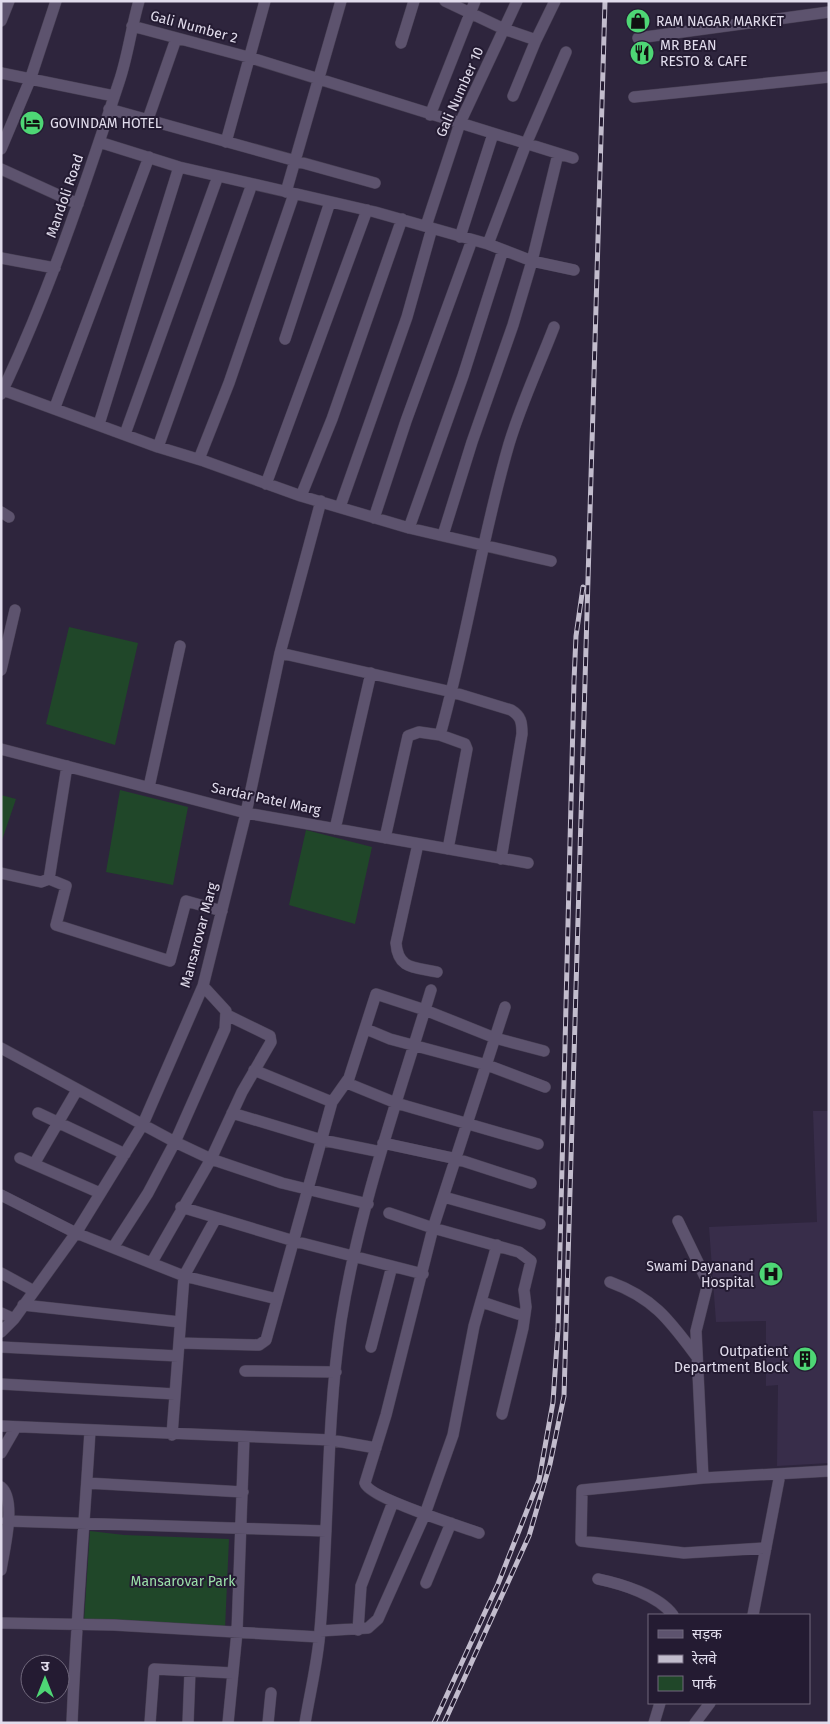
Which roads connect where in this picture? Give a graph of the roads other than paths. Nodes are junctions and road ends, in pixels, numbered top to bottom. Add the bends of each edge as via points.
1 (9, 1) edge
2 (56, 1) edge
3 (139, 1) edge
4 (265, 1) edge
5 (342, 1) edge
6 (414, 1) edge
7 (445, 1) edge
8 (517, 1) edge
9 (555, 1) edge
10 (473, 6) edge
11 (829, 12) edge
12 (1, 21) edge
13 (132, 26) junction
14 (504, 29) junction
15 (638, 38) dead end
16 (176, 39) junction
17 (536, 40) junction
18 (401, 43) dead end
19 (566, 52) dead end
20 (248, 57) junction
21 (1, 73) edge
22 (829, 77) edge
23 (317, 78) junction
24 (30, 80) junction
25 (114, 96) junction
26 (513, 96) dead end
27 (634, 97) dead end
28 (109, 109) junction
29 (430, 115) junction
30 (148, 119) junction
31 (460, 123) junction
32 (493, 134) junction
33 (100, 142) junction
34 (226, 142) junction
35 (526, 144) junction
36 (1, 149) edge
37 (558, 154) junction
38 (149, 157) junction
39 (573, 158) dead end
40 (295, 161) junction
41 (179, 166) junction
42 (1, 169) edge
43 (218, 176) junction
44 (374, 183) dead end
45 (252, 184) junction
46 (290, 193) junction
47 (330, 202) junction
48 (78, 204) junction
49 (367, 210) junction
50 (402, 219) junction
51 (429, 227) junction
52 (466, 239) junction
53 (488, 244) junction
54 (503, 250) junction
55 (1, 258) edge
56 (532, 261) junction
57 (55, 268) junction
58 (574, 270) dead end
59 (554, 327) dead end
60 (285, 339) dead end
61 (5, 376) edge
62 (2, 392) edge
63 (55, 407) junction
64 (99, 424) junction
65 (124, 434) junction
66 (158, 447) junction
67 (199, 459) junction
68 (266, 484) junction
69 (301, 496) junction
70 (321, 501) junction
71 (340, 507) junction
72 (374, 518) junction
73 (409, 528) junction
74 (443, 535) junction
75 (483, 545) junction
76 (550, 561) dead end
77 (15, 610) dead end
78 (180, 646) dead end
79 (280, 653) junction
80 (1, 670) edge
81 (371, 673) junction
82 (452, 692) junction
83 (440, 735) junction
84 (1, 749) edge
85 (67, 766) junction
86 (149, 788) junction
87 (246, 813) junction
88 (335, 829) junction
89 (385, 838) junction
90 (418, 844) junction
91 (448, 849) junction
92 (502, 859) junction
93 (528, 863) dead end
94 (1, 873) edge
95 (49, 879) junction
96 (222, 911) junction
97 (437, 972) dead end
98 (203, 986) junction
99 (431, 990) dead end
100 (505, 1007) dead end
101 (425, 1010) junction
102 (227, 1015) junction
103 (366, 1029) junction
104 (495, 1038) junction
105 (416, 1044) junction
106 (1, 1048) edge
107 (544, 1051) dead end
108 (487, 1065) junction
109 (254, 1070) junction
110 (347, 1083) junction
111 (545, 1087) dead end
112 (77, 1090) junction
113 (332, 1102) junction
114 (396, 1103) junction
115 (38, 1113) dead end
116 (232, 1113) junction
117 (57, 1122) junction
118 (468, 1123) junction
119 (143, 1124) junction
120 (322, 1140) junction
121 (175, 1142) junction
122 (538, 1144) dead end
123 (382, 1148) junction
124 (125, 1154) junction
125 (20, 1158) dead end
126 (211, 1159) junction
127 (457, 1160) junction
128 (34, 1164) junction
129 (531, 1183) dead end
130 (309, 1190) junction
131 (100, 1193) junction
132 (1, 1195) edge
133 (444, 1198) junction
134 (368, 1204) junction
135 (181, 1207) junction
136 (389, 1213) dead end
137 (216, 1218) junction
138 (678, 1221) dead end
139 (540, 1224) dead end
140 (433, 1228) junction
141 (76, 1233) junction
142 (294, 1240) junction
143 (497, 1245) junction
144 (114, 1246) junction
145 (355, 1256) junction
146 (152, 1262) junction
147 (392, 1266) junction
148 (1, 1273) edge
149 (423, 1274) junction
150 (184, 1276) junction
151 (610, 1282) dead end
152 (34, 1291) junction
153 (277, 1299) junction
154 (482, 1302) junction
155 (23, 1305) junction
156 (1, 1313) edge
157 (518, 1314) dead end
158 (14, 1320) junction
159 (180, 1322) junction
160 (1, 1332) edge
161 (179, 1343) junction
162 (1, 1347) edge
163 (371, 1347) dead end
164 (178, 1356) junction
165 (697, 1357) junction
166 (245, 1371) dead end
167 (336, 1372) junction
168 (1, 1384) edge
169 (175, 1394) junction
170 (502, 1414) dead end
171 (1, 1426) edge
172 (16, 1427) junction
173 (90, 1431) junction
174 (172, 1435) junction
175 (244, 1438) junction
176 (331, 1440) junction
177 (376, 1448) junction
178 (1, 1453) edge
179 (829, 1472) edge
180 (780, 1474) junction
181 (703, 1478) junction
182 (87, 1484) junction
183 (1, 1487) edge
184 (243, 1492) junction
185 (393, 1502) junction
186 (424, 1514) junction
187 (7, 1521) junction
188 (451, 1523) junction
189 (86, 1524) junction
190 (242, 1528) junction
191 (326, 1530) junction
192 (479, 1533) dead end
193 (766, 1548) junction
194 (1, 1570) edge
195 (598, 1579) dead end
196 (426, 1583) dead end
197 (672, 1614) edge
198 (753, 1614) edge
199 (1, 1623) edge
200 (76, 1624) junction
201 (358, 1630) junction
202 (237, 1632) junction
203 (320, 1634) junction
204 (190, 1671) junction
205 (233, 1673) junction
206 (272, 1693) dead end
207 (660, 1704) edge
208 (709, 1704) edge
209 (72, 1723) edge
210 (150, 1723) edge
211 (188, 1723) edge
212 (228, 1723) edge
213 (268, 1723) edge
214 (306, 1723) edge
215 (654, 1723) edge
216 (695, 1723) edge

1 - 12 street
2 - 24 street
3 - 13 street, Mandoli Road
4 - 20 street
5 - 23 street
6 - 18 street
7 - 10 street
8 - 14 street, Gali Number 10
9 - 17 street
10 - 14 street
10 - 29 street
11 - 15 street
13 - 16 street, Gali Number 2
13 - 25 street, Mandoli Road
14 - 17 street
14 - 31 street, Gali Number 10
16 - 20 street, Gali Number 2
16 - 30 street
17 - 26 street
19 - 35 street
20 - 23 street, Gali Number 2
20 - 34 street
21 - 24 street
22 - 27 street
23 - 29 street, Gali Number 2
23 - 40 street
24 - 25 street
24 - 36 street
25 - 28 street, Mandoli Road
28 - 30 street
28 - 33 street, Mandoli Road
29 - 31 street, Gali Number 2
30 - 34 street
31 - 32 street, Gali Number 2
31 - 51 street, Gali Number 10
32 - 35 street, Gali Number 2
32 - 52 street
33 - 38 street
33 - 48 street, Mandoli Road
34 - 40 street
35 - 37 street, Gali Number 2
35 - 53 street
37 - 39 street, Gali Number 2
37 - 56 street
38 - 41 street
38 - 63 street
40 - 44 street
40 - 46 street
41 - 43 street
41 - 64 street
42 - 48 street
43 - 45 street
43 - 65 street
45 - 46 street
45 - 66 street
46 - 47 street
46 - 67 street via 230,383
47 - 49 street
47 - 60 street
48 - 57 street, Mandoli Road
49 - 50 street
49 - 68 street
50 - 51 street
50 - 69 street via 332,419
51 - 52 street
51 - 71 street, Gali Number 10 via 407,317
52 - 53 street
52 - 72 street
53 - 54 street
54 - 56 street
54 - 73 street
55 - 57 street
56 - 58 street
56 - 74 street
57 - 61 street, Mandoli Road
59 - 75 street via 510,443
61 - 62 street, Mandoli Road
62 - 63 street
63 - 64 street
64 - 65 street
65 - 66 street
66 - 67 street
67 - 68 street
68 - 69 street
69 - 70 street
70 - 71 street
70 - 79 street, Mansarovar Marg
71 - 72 street
72 - 73 street
73 - 74 street
74 - 75 street
75 - 76 street
75 - 82 street
77 - 80 street
78 - 86 street
79 - 81 street
79 - 87 street, Mansarovar Marg
81 - 82 street
81 - 88 street
82 - 83 street
82 - 92 street via 511,710 522,723
83 - 89 street via 419,732 408,736
83 - 91 street via 459,740 467,750
84 - 85 street, Sardar Patel Marg
85 - 86 street, Sardar Patel Marg
85 - 95 street
86 - 87 street, Sardar Patel Marg
87 - 88 street, Sardar Patel Marg
87 - 96 street, Mansarovar Marg
88 - 89 street, Sardar Patel Marg
89 - 90 street, Sardar Patel Marg
90 - 91 street, Sardar Patel Marg
90 - 97 street via 396,943 397,956 410,967
91 - 92 street, Sardar Patel Marg
92 - 93 street, Sardar Patel Marg
94 - 95 street via 41,882
95 - 96 street via 66,886 56,925 170,961 186,901
96 - 98 street, Mansarovar Marg
98 - 102 street
98 - 119 street, Mansarovar Marg
99 - 101 street
100 - 104 street
101 - 103 street via 376,994
101 - 104 street
101 - 105 street
102 - 109 street via 272,1038
102 - 121 street via 226,1030
103 - 105 street
103 - 110 street
104 - 107 street
104 - 108 street
105 - 108 street
105 - 114 street
106 - 112 street
108 - 111 street
108 - 118 street
109 - 113 street
109 - 116 street
110 - 113 street
110 - 114 street
112 - 117 street
112 - 119 street
113 - 120 street
114 - 118 street
114 - 123 street
115 - 117 street
116 - 120 street
116 - 126 street
117 - 124 street
117 - 128 street
118 - 122 street
118 - 127 street
119 - 121 street
119 - 124 street, Mansarovar Marg
120 - 123 street
120 - 130 street
121 - 126 street
121 - 144 street via 148,1193
123 - 127 street
123 - 134 street
124 - 131 street, Mansarovar Marg
125 - 128 street
126 - 130 street
126 - 135 street
127 - 129 street
127 - 133 street
128 - 131 street
130 - 134 street
130 - 142 street
131 - 141 street, Mansarovar Marg
132 - 141 street
133 - 139 street
133 - 140 street
134 - 145 street
135 - 137 street
135 - 146 street
136 - 140 street
137 - 142 street
137 - 150 street
138 - 165 street via 708,1283 696,1331
140 - 143 street
140 - 149 street
141 - 144 street
141 - 152 street, Mansarovar Marg
142 - 145 street
142 - 153 street
143 - 154 street
143 - 170 street via 518,1252 530,1261 525,1280 523,1328
144 - 146 street
145 - 147 street
145 - 167 street via 342,1319
146 - 150 street
147 - 149 street
147 - 163 street
148 - 152 street
149 - 177 street
150 - 153 street
150 - 159 street
151 - 165 street via 634,1290 664,1315
152 - 155 street, Mansarovar Marg
153 - 161 street via 263,1344
154 - 157 street
154 - 186 street via 474,1326 453,1435
155 - 158 street, Mansarovar Marg
155 - 159 street
156 - 158 street
158 - 160 street, Mansarovar Marg
159 - 161 street
161 - 164 street
162 - 164 street
164 - 169 street
165 - 181 street
166 - 167 street
167 - 176 street
168 - 169 street
169 - 174 street
171 - 172 street
172 - 173 street
172 - 178 street
173 - 174 street
173 - 182 street
174 - 175 street
175 - 176 street
175 - 184 street
176 - 177 street
176 - 191 street
177 - 185 street via 365,1486
179 - 180 street
180 - 181 street
180 - 193 street
181 - 193 street via 582,1490 581,1541 684,1553
182 - 184 street
182 - 189 street
183 - 187 street via 8,1495
184 - 190 street
185 - 186 street
185 - 201 street via 361,1586
186 - 188 street
186 - 201 street via 378,1619 374,1626
187 - 189 street
187 - 194 street
188 - 192 street
188 - 196 street
189 - 190 street
189 - 200 street
190 - 191 street
190 - 202 street
191 - 203 street
193 - 198 street
195 - 197 street via 635,1589
199 - 200 street
200 - 202 street
200 - 209 street
201 - 203 street
202 - 203 street
202 - 205 street
203 - 214 street
204 - 205 street
204 - 210 street via 154,1669
204 - 211 street
205 - 212 street
206 - 213 street
207 - 215 street
208 - 216 street

